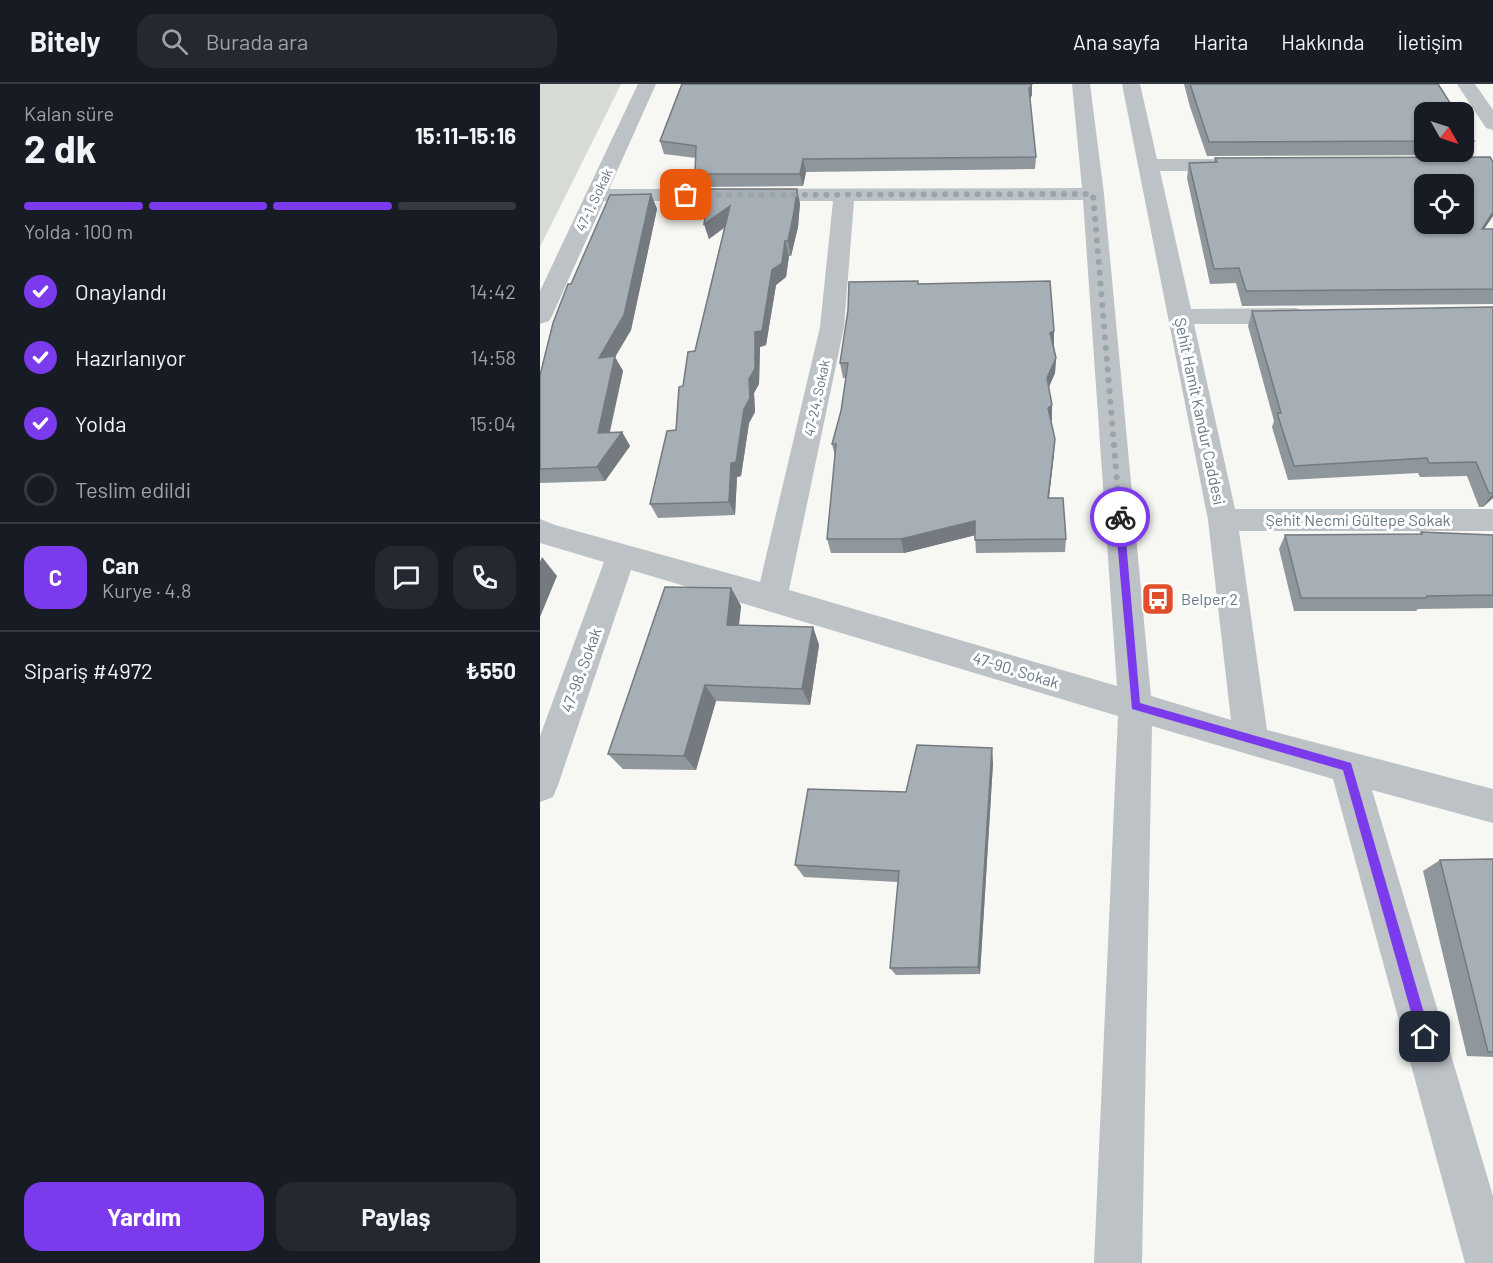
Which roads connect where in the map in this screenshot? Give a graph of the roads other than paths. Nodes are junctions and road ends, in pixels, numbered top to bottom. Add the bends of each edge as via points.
1 (647, 84) edge
2 (1081, 84) edge
3 (1131, 84) edge
4 (1466, 84) edge
5 (1485, 100) edge
6 (1493, 124) edge
7 (1148, 165) junction
8 (1255, 165) edge
9 (1093, 194) junction
10 (596, 195) junction
11 (844, 195) junction
12 (1319, 315) edge
13 (540, 316) edge
14 (1180, 317) junction
15 (1223, 520) junction
16 (1493, 520) edge
17 (540, 530) edge
18 (621, 556) junction
19 (772, 598) junction
20 (1135, 706) junction
21 (1251, 741) junction
22 (1347, 766) junction
23 (540, 785) edge
24 (1493, 806) edge
25 (1118, 1263) edge
26 (1489, 1263) edge

1 - 10 street, 47-1. Sokak
2 - 9 street
3 - 7 street, Şehit Hamit Kandur Caddesi
4 - 5 street
5 - 6 street
7 - 8 street
7 - 14 street, Şehit Hamit Kandur Caddesi
9 - 11 street
9 - 20 street
10 - 11 street
10 - 13 street, 47-1. Sokak
11 - 19 street, 47-24. Sokak via 832,327
12 - 14 street
14 - 15 street, Şehit Hamit Kandur Caddesi
15 - 16 street, Şehit Necmi Gültepe Sokak
15 - 21 street, Şehit Hamit Kandur Caddesi
17 - 18 street, 47-90. Sokak
18 - 19 street, 47-90. Sokak
18 - 23 street, 47-98. Sokak
19 - 20 street, 47-90. Sokak
20 - 21 street, 47-90. Sokak
20 - 25 street
21 - 22 street, 47-90. Sokak
22 - 24 street, 47-90. Sokak
22 - 26 street

